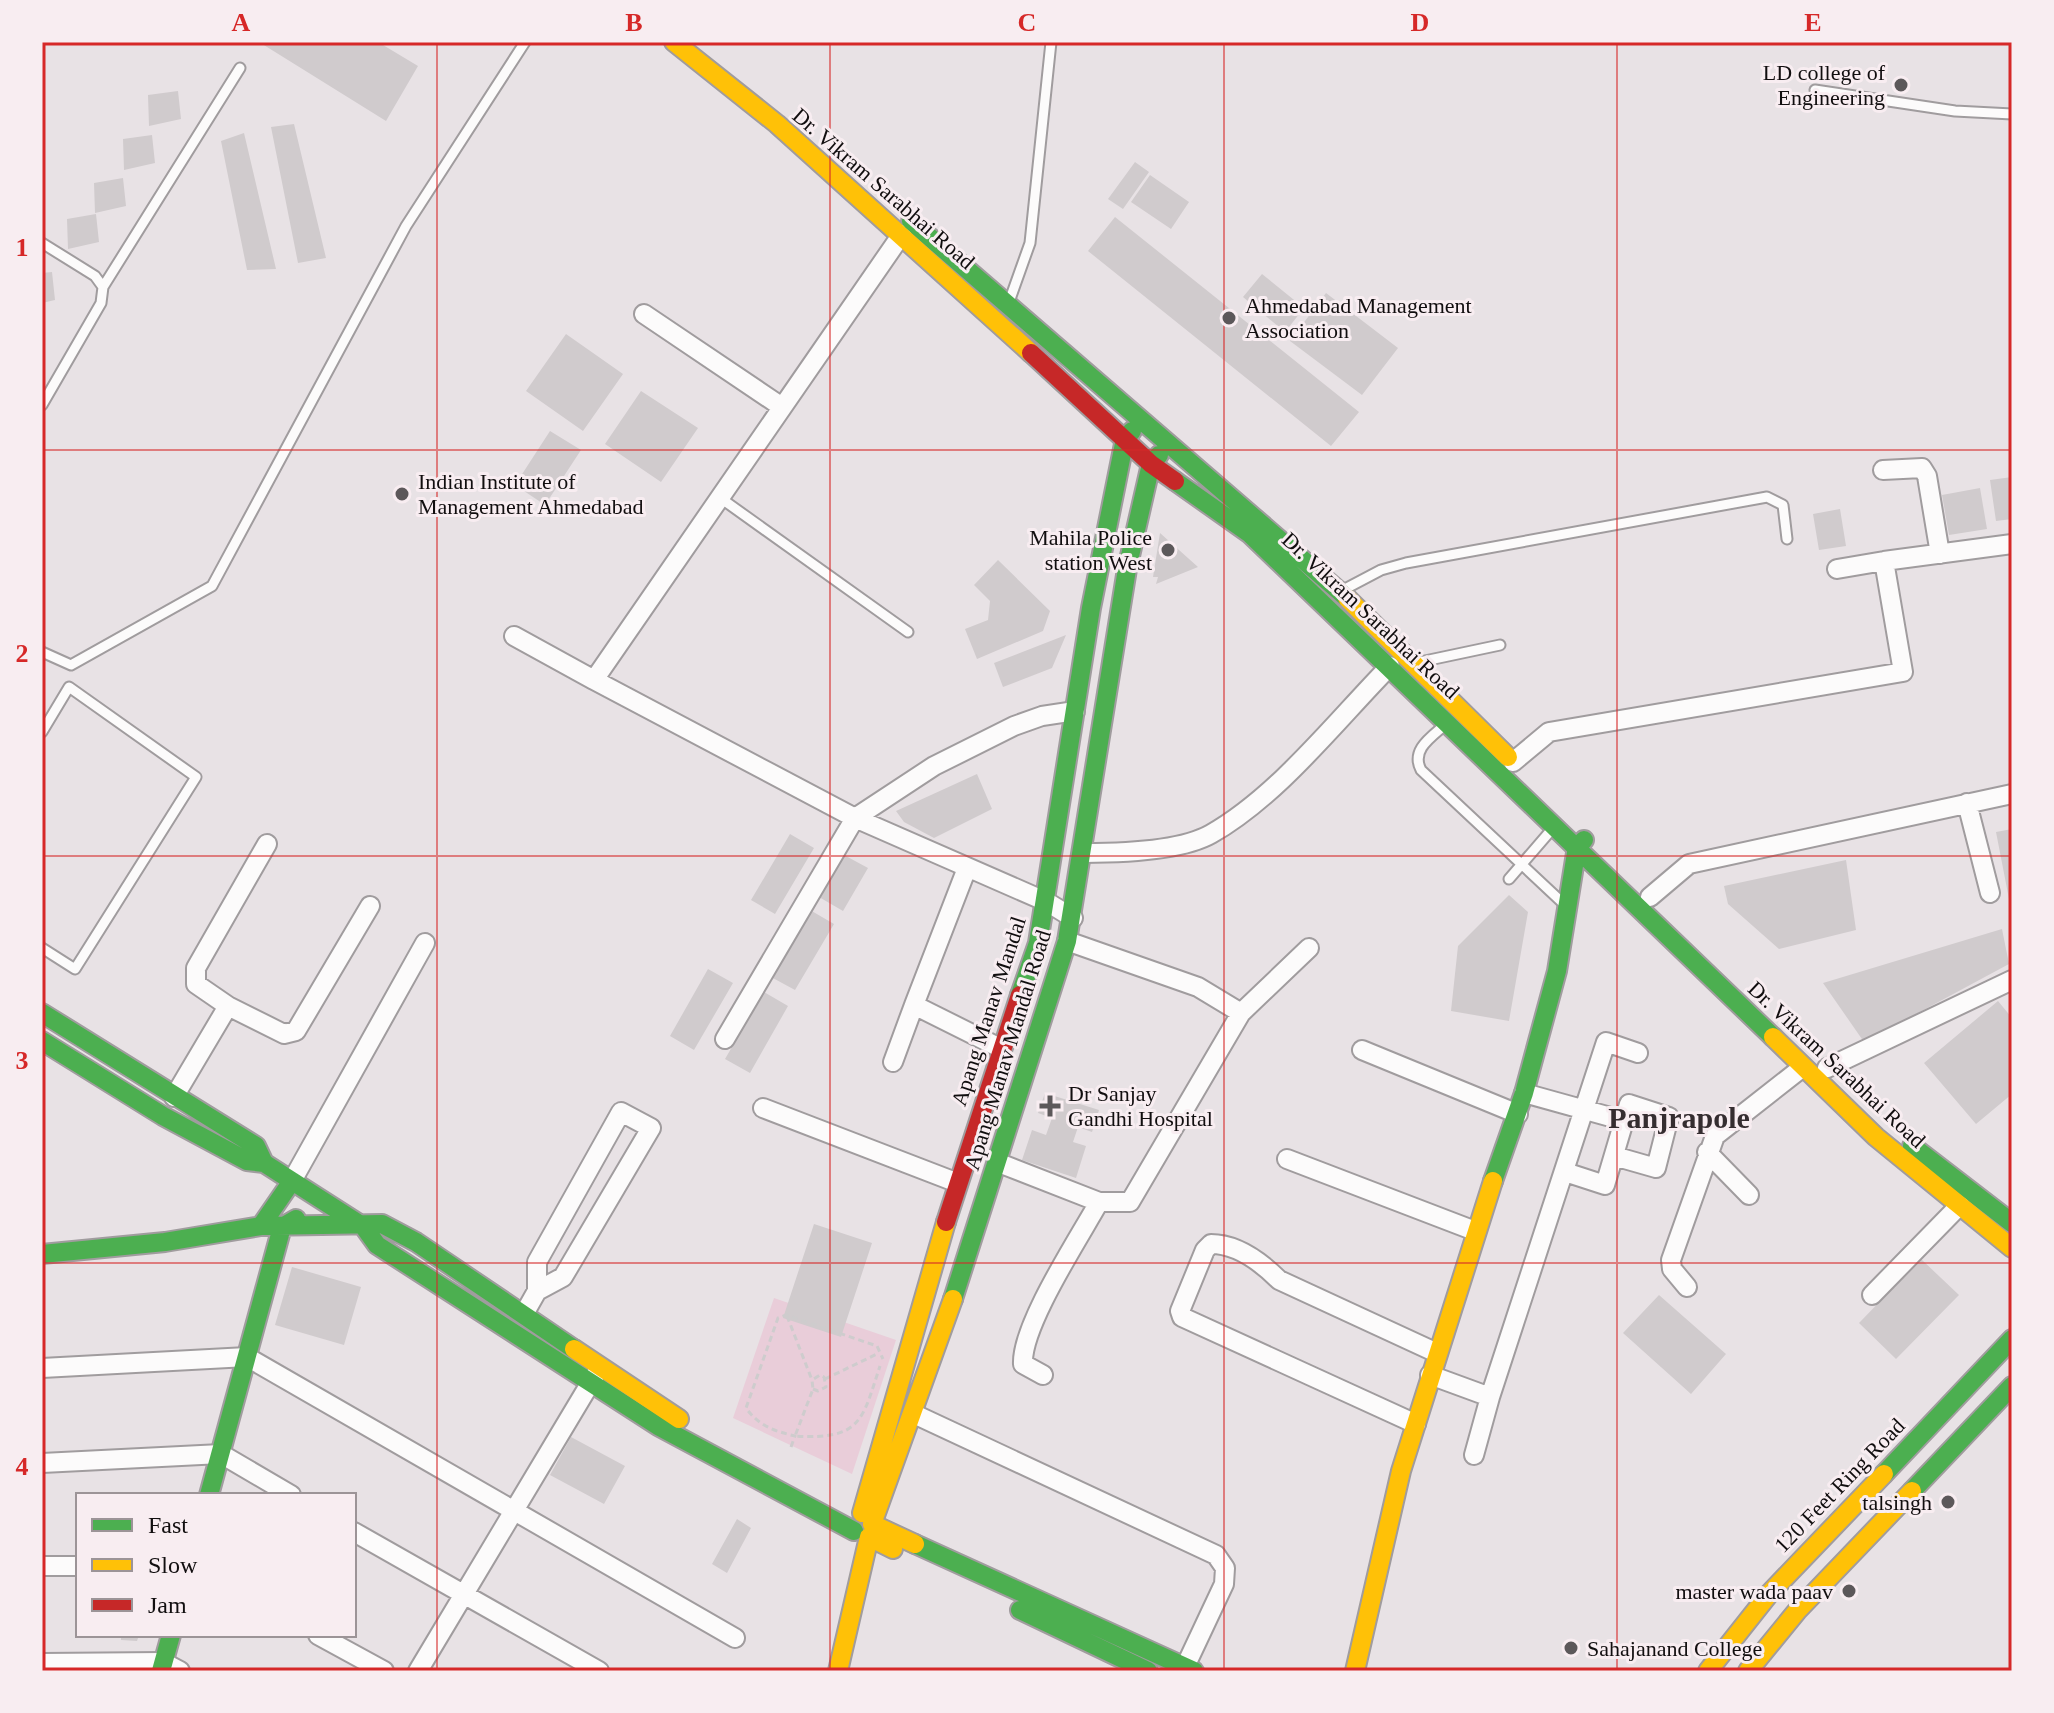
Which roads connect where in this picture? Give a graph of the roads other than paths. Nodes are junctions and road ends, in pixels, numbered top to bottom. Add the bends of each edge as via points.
1 (525, 42) edge
2 (674, 42) edge
3 (698, 42) edge
4 (1051, 42) edge
5 (240, 68) dead end
6 (1815, 90) dead end
7 (2012, 114) edge
8 (902, 234) junction
9 (42, 243) edge
10 (103, 287) junction
11 (1008, 305) junction
12 (644, 314) dead end
13 (999, 323) junction
14 (42, 405) edge
15 (782, 407) junction
16 (1144, 419) junction
17 (1125, 439) junction
18 (1171, 442) junction
19 (1151, 464) junction
20 (1883, 470) dead end
21 (719, 497) junction
22 (1787, 539) dead end
23 (2012, 544) edge
24 (1940, 554) junction
25 (1884, 561) junction
26 (1837, 569) dead end
27 (1340, 591) junction
28 (908, 632) dead end
29 (514, 636) dead end
30 (1500, 645) dead end
31 (42, 652) edge
32 (1415, 663) junction
33 (71, 665) junction
34 (1390, 666) junction
35 (594, 680) junction
36 (69, 687) junction
37 (1075, 711) junction
38 (1448, 722) junction
39 (42, 732) edge
40 (1513, 762) junction
41 (2012, 794) edge
42 (1967, 803) junction
43 (855, 818) junction
44 (1556, 825) junction
45 (1583, 841) junction
46 (267, 844) dead end
47 (1084, 853) junction
48 (1521, 864) junction
49 (967, 868) junction
50 (1509, 879) dead end
51 (1990, 893) dead end
52 (1650, 897) junction
53 (1047, 902) junction
54 (370, 906) dead end
55 (1568, 907) junction
56 (1073, 918) junction
57 (1067, 941) junction
58 (425, 943) dead end
59 (42, 948) edge
60 (1309, 948) dead end
61 (2012, 980) edge
62 (914, 1005) junction
63 (228, 1006) junction
64 (42, 1013) edge
65 (1241, 1013) junction
66 (725, 1039) dead end
67 (42, 1041) edge
68 (1002, 1049) junction
69 (1362, 1050) dead end
70 (1638, 1053) dead end
71 (893, 1062) dead end
72 (1803, 1067) junction
73 (1827, 1068) junction
74 (1524, 1093) junction
75 (174, 1097) junction
76 (763, 1108) dead end
77 (1585, 1111) junction
78 (1518, 1114) junction
79 (163, 1116) junction
80 (1625, 1121) junction
81 (1707, 1152) junction
82 (1614, 1156) junction
83 (1287, 1159) dead end
84 (264, 1163) junction
85 (999, 1163) junction
86 (1565, 1172) junction
87 (292, 1181) junction
88 (957, 1186) junction
89 (1749, 1195) dead end
90 (986, 1198) junction
91 (325, 1202) junction
92 (1099, 1202) junction
93 (1960, 1205) junction
94 (2012, 1223) edge
95 (261, 1226) junction
96 (282, 1227) junction
97 (364, 1227) junction
98 (1475, 1231) junction
99 (2012, 1248) edge
100 (42, 1254) edge
101 (1687, 1287) dead end
102 (537, 1291) junction
103 (1872, 1295) dead end
104 (524, 1314) junction
105 (2012, 1339) edge
106 (1437, 1353) junction
107 (247, 1357) junction
108 (42, 1368) edge
109 (595, 1375) junction
110 (1043, 1375) dead end
111 (1430, 1375) junction
112 (2012, 1386) edge
113 (1490, 1397) junction
114 (914, 1414) junction
115 (1416, 1424) junction
116 (221, 1454) junction
117 (1474, 1455) dead end
118 (42, 1463) edge
119 (210, 1493) edge
120 (288, 1493) edge
121 (515, 1508) junction
122 (862, 1528) junction
123 (356, 1533) edge
124 (42, 1566) edge
125 (76, 1566) edge
126 (462, 1596) junction
127 (170, 1637) edge
128 (322, 1637) edge
129 (735, 1638) dead end
130 (42, 1663) edge
131 (162, 1666) edge
132 (1190, 1669) edge
133 (180, 1671) edge
134 (384, 1671) edge
135 (418, 1671) edge
136 (599, 1671) edge
137 (824, 1671) edge
138 (838, 1671) edge
139 (1148, 1671) edge
140 (1355, 1671) edge
141 (1708, 1671) edge
142 (1748, 1671) edge

1 - 33 lane via 406,226 212,586
2 - 8 street, Dr. Vikram Sarabhai Road
3 - 11 street, Dr. Vikram Sarabhai Road
4 - 11 lane via 1030,243
5 - 10 lane
6 - 7 lane
8 - 13 street, Dr. Vikram Sarabhai Road
8 - 15 street
9 - 10 lane via 95,276
10 - 14 lane via 101,303
11 - 13 lane
11 - 16 street, Dr. Vikram Sarabhai Road
12 - 15 street
13 - 17 street, Dr. Vikram Sarabhai Road
15 - 21 street
16 - 17 street
16 - 18 street, Dr. Vikram Sarabhai Road
17 - 19 street, Dr. Vikram Sarabhai Road
17 - 37 street, Apang Manav Mandal
18 - 19 street, Apang Manav Mandal Road
18 - 27 street, Dr. Vikram Sarabhai Road
19 - 34 street, Dr. Vikram Sarabhai Road via 1250,534
19 - 47 street, Apang Manav Mandal Road via 1127,569
20 - 24 street via 1922,468
21 - 28 lane
21 - 35 street
22 - 27 lane via 1783,505 1767,497 1406,563
23 - 24 street
24 - 25 street
25 - 26 street
25 - 40 street via 1903,672 1549,732
27 - 32 street, Dr. Vikram Sarabhai Road
29 - 35 street
30 - 32 lane
31 - 33 lane
32 - 40 street, Dr. Vikram Sarabhai Road
33 - 36 lane
34 - 38 street, Dr. Vikram Sarabhai Road
34 - 47 street via 1273,787 1210,835 1160,848
35 - 43 street
36 - 39 lane
36 - 59 lane via 196,777 75,969
37 - 43 street via 1014,726 934,766
37 - 53 street, Apang Manav Mandal
38 - 44 street, Dr. Vikram Sarabhai Road
38 - 48 lane via 1421,747 1417,763
40 - 45 street, Dr. Vikram Sarabhai Road
41 - 42 street
42 - 51 street
42 - 52 street via 1689,864
43 - 49 street
43 - 66 street
44 - 45 street, Dr. Vikram Sarabhai Road
44 - 48 lane
45 - 52 street, Dr. Vikram Sarabhai Road
45 - 55 street
45 - 72 street, Dr. Vikram Sarabhai Road
46 - 63 street via 196,968 196,984
47 - 56 street, Apang Manav Mandal Road
48 - 50 lane
48 - 55 lane
49 - 53 street
49 - 62 street
52 - 73 street, Dr. Vikram Sarabhai Road
53 - 56 street
53 - 68 street, Apang Manav Mandal
54 - 63 street via 296,1031 284,1034
55 - 74 street via 1557,971
56 - 57 street, Apang Manav Mandal Road
57 - 65 street via 1198,987
57 - 85 street, Apang Manav Mandal Road
58 - 87 street
60 - 65 street
61 - 73 street
62 - 68 street
62 - 71 street
63 - 75 street
64 - 75 street
65 - 92 street via 1130,1202
67 - 79 street
68 - 88 street, Apang Manav Mandal
69 - 78 street
70 - 77 street via 1606,1042
72 - 81 street via 1726,1125
72 - 93 street, Dr. Vikram Sarabhai Road via 1876,1137
73 - 94 street, Dr. Vikram Sarabhai Road via 1886,1125
74 - 77 street
74 - 78 street
75 - 79 street
75 - 84 street via 256,1146
76 - 88 street
77 - 80 street
77 - 86 street
78 - 98 street
79 - 84 street via 247,1161
80 - 82 street
80 - 82 street via 1629,1104 1669,1117 1656,1168
81 - 89 street
81 - 101 street via 1671,1260
82 - 86 street via 1605,1185
83 - 98 street
84 - 87 street
85 - 90 street, Apang Manav Mandal Road
85 - 92 street
86 - 113 street
87 - 91 street
87 - 95 street
88 - 90 street
88 - 122 street, Apang Manav Mandal
90 - 114 street, Apang Manav Mandal Road
91 - 96 street
91 - 97 street
92 - 110 street via 1040,1308 1022,1355 1023,1364
93 - 99 street, Dr. Vikram Sarabhai Road
93 - 103 street
95 - 96 street
95 - 100 street
96 - 97 street
96 - 107 street
97 - 104 street via 382,1224 416,1242
97 - 109 street via 377,1245
98 - 106 street
102 - 102 street via 563,1277 651,1128 621,1112 537,1262
102 - 104 street
104 - 109 street
105 - 141 street, 120 Feet Ring Road via 1769,1594
106 - 111 street
106 - 115 street via 1279,1280 1263,1264 1222,1244 1205,1250 1180,1311 1182,1317
107 - 108 street
107 - 116 street
107 - 121 street
109 - 121 street
109 - 122 street
111 - 113 street
111 - 115 street
112 - 142 street via 1797,1611
113 - 117 street
114 - 122 street, Apang Manav Mandal Road
114 - 132 street via 1216,1555 1225,1568 1224,1584
115 - 140 street
116 - 118 street
116 - 119 street
116 - 120 street
121 - 126 street
121 - 129 street
122 - 132 street
122 - 137 street, Apang Manav Mandal
122 - 138 street, Apang Manav Mandal Road
122 - 139 street
123 - 126 street
124 - 125 street
126 - 135 street
126 - 136 street
127 - 131 street
128 - 134 street
130 - 131 street
131 - 133 street

